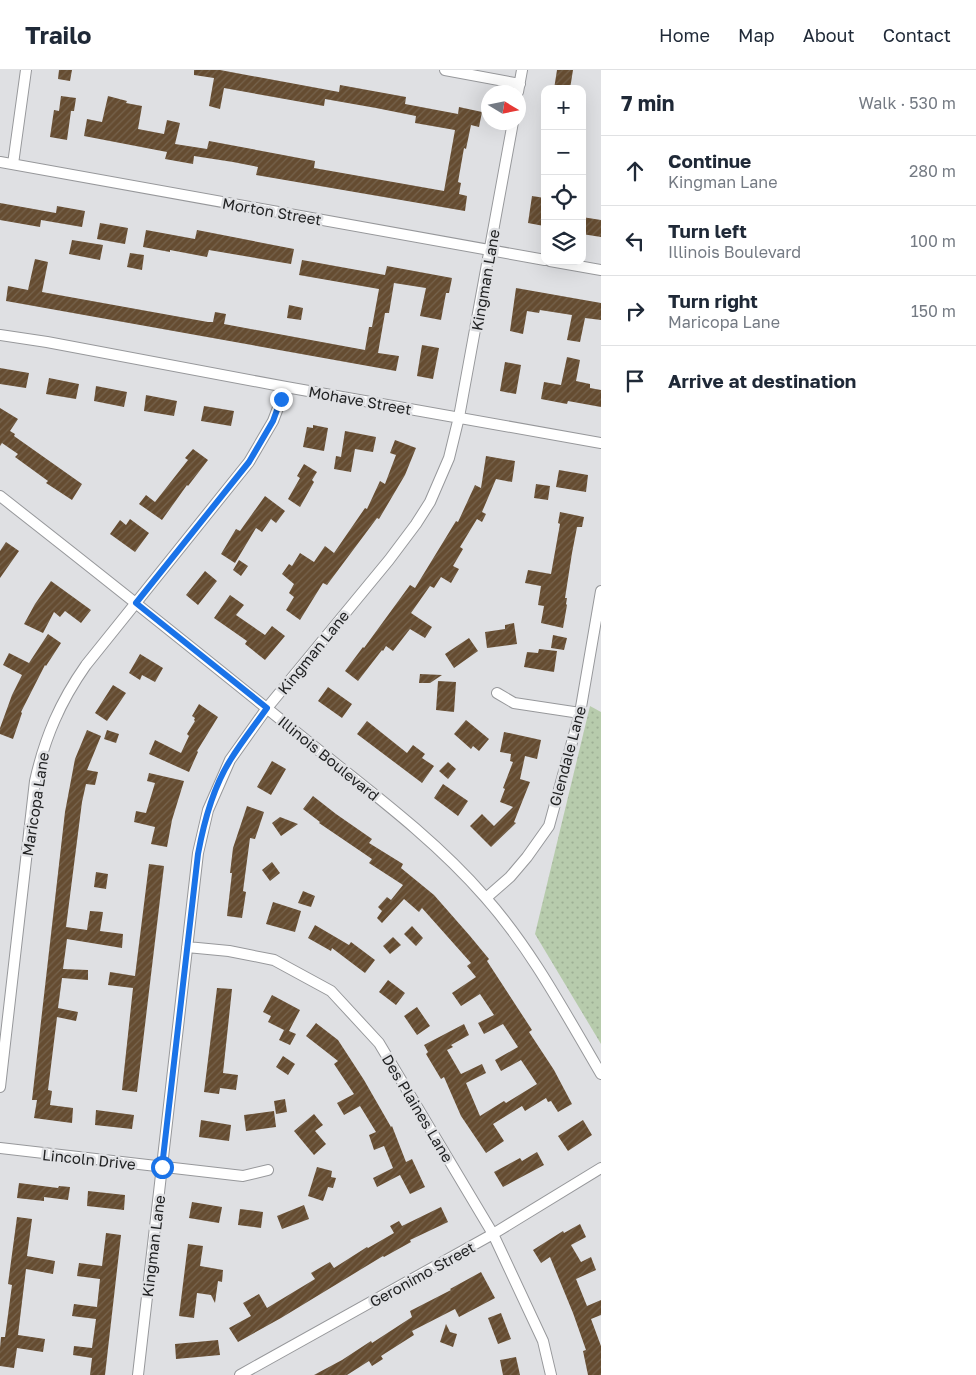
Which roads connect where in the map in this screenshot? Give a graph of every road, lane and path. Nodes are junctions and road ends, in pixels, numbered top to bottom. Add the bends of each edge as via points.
1 (26, 70) edge
2 (446, 70) edge
3 (522, 70) edge
4 (507, 85) edge
5 (520, 85) edge
6 (512, 130) edge
7 (0, 162) edge
8 (13, 164) junction
9 (490, 251) junction
10 (541, 259) edge
11 (573, 265) edge
12 (601, 270) edge
13 (0, 335) edge
14 (286, 387) junction
15 (459, 417) junction
16 (601, 443) edge
17 (0, 496) edge
18 (601, 591) edge
19 (136, 603) junction
20 (599, 615) edge
21 (497, 692) dead end
22 (267, 708) junction
23 (580, 713) junction
24 (486, 898) junction
25 (187, 946) junction
26 (601, 1074) edge
27 (0, 1087) edge
28 (0, 1148) edge
29 (162, 1167) junction
30 (601, 1168) edge
31 (268, 1170) dead end
32 (493, 1234) junction
33 (138, 1375) edge
34 (240, 1375) edge
35 (550, 1375) edge

1 - 8 street
2 - 4 street
3 - 5 street
6 - 9 street, Kingman Lane
7 - 8 street, Morton Street
8 - 9 street, Morton Street
9 - 10 street, Morton Street
9 - 15 street, Kingman Lane
11 - 12 street
13 - 14 street, Mohave Street
14 - 15 street, Mohave Street
14 - 19 street, Maricopa Lane via 273,421 249,462
15 - 16 street, Mohave Street
15 - 22 street, Kingman Lane via 443,473 416,524
17 - 19 street, Illinois Boulevard
18 - 20 street, Glendale Lane
19 - 22 street, Illinois Boulevard
19 - 27 street, Maricopa Lane via 76,680 50,727 40,759
20 - 23 street, Glendale Lane
21 - 23 street via 514,703
22 - 24 street, Illinois Boulevard via 422,835
22 - 25 street, Kingman Lane via 230,760 208,810 198,854
23 - 24 street, Glendale Lane via 549,826 510,877
24 - 26 street, Illinois Boulevard via 528,952
25 - 29 street, Kingman Lane
25 - 32 street, Des Plaines Lane via 274,960 331,991 379,1044
28 - 29 street, Lincoln Drive
29 - 31 street, Lincoln Drive via 243,1176
29 - 33 street, Kingman Lane
30 - 32 street, Geronimo Street
32 - 34 street, Geronimo Street
32 - 35 street, Des Plaines Lane via 543,1341

